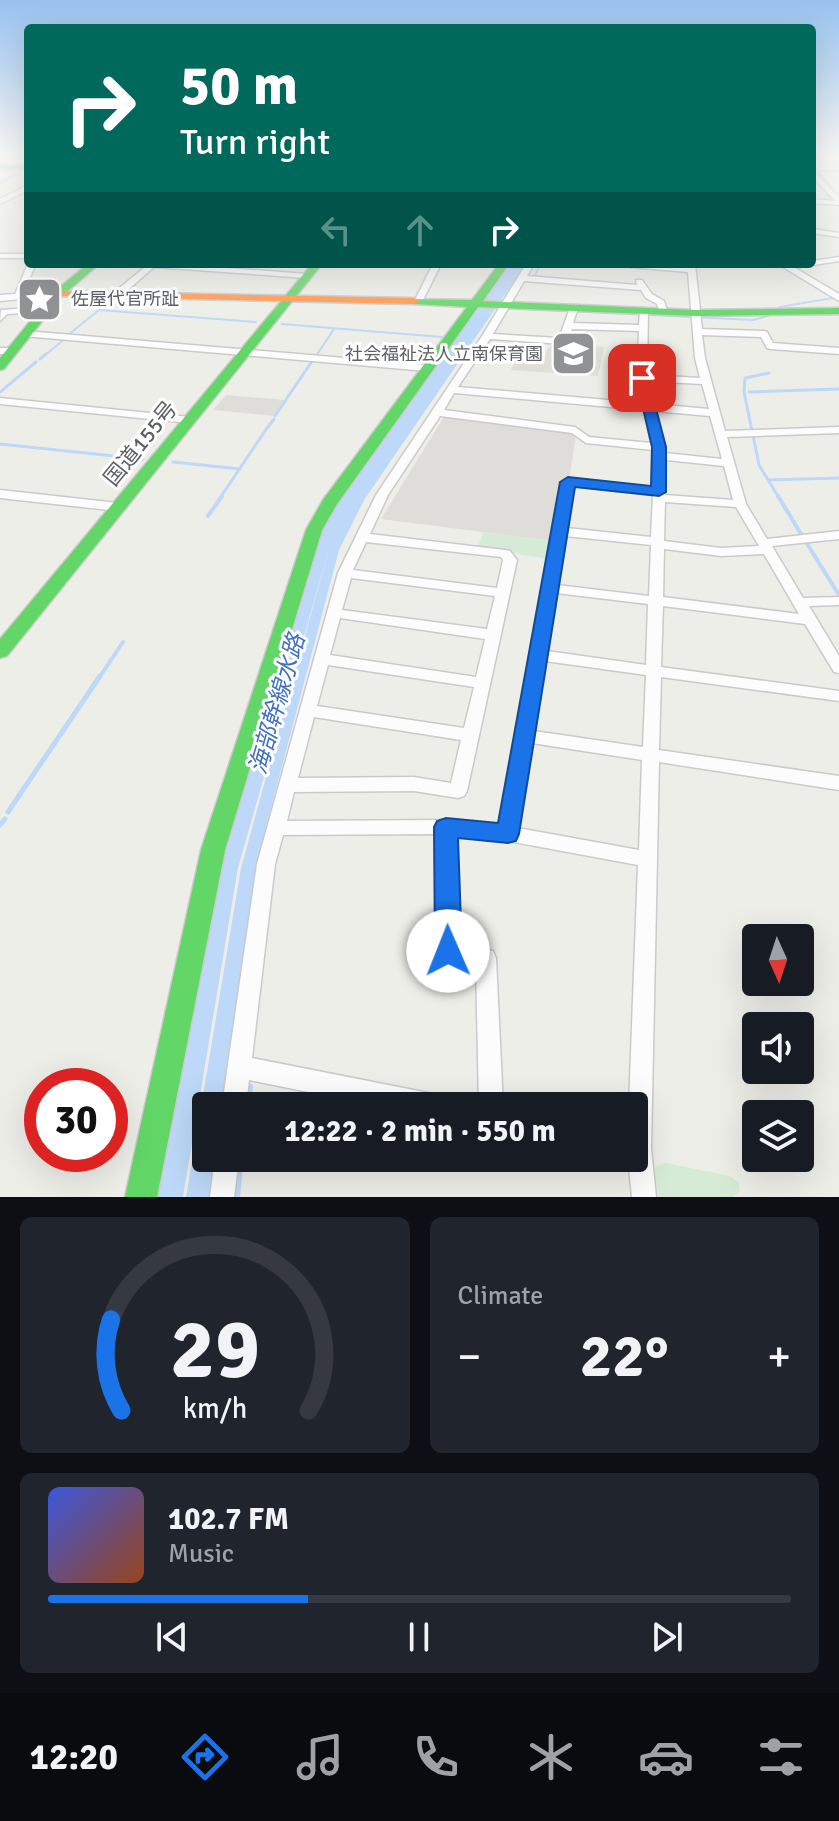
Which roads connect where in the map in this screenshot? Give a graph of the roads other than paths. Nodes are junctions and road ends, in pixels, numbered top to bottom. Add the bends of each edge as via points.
1 (816, 232) edge
2 (839, 235) edge
3 (0, 256) edge
4 (24, 256) edge
5 (839, 259) edge
6 (816, 262) edge
7 (30, 268) edge
8 (89, 268) edge
9 (148, 268) edge
10 (259, 268) edge
11 (435, 268) edge
12 (501, 268) edge
13 (527, 268) edge
14 (632, 268) edge
15 (691, 268) edge
16 (789, 268) edge
17 (312, 270) edge
18 (521, 278) junction
19 (643, 288) junction
20 (120, 292) junction
21 (59, 293) junction
22 (18, 296) junction
23 (290, 297) junction
24 (0, 298) edge
25 (418, 302) junction
26 (838, 302) edge
27 (476, 304) junction
28 (504, 305) junction
29 (45, 310) junction
30 (663, 311) junction
31 (572, 314) junction
32 (644, 316) junction
33 (696, 316) junction
34 (0, 318) edge
35 (698, 332) junction
36 (26, 334) junction
37 (487, 336) junction
38 (6, 351) edge
39 (839, 351) edge
40 (246, 352) junction
41 (0, 366) edge
42 (427, 368) junction
43 (642, 378) junction
44 (706, 381) junction
45 (453, 390) junction
46 (0, 401) edge
47 (648, 408) junction
48 (437, 412) junction
49 (716, 413) junction
50 (190, 420) junction
51 (839, 430) edge
52 (721, 434) junction
53 (659, 451) junction
54 (728, 463) junction
55 (6, 494) edge
56 (658, 495) junction
57 (740, 504) junction
58 (0, 507) edge
59 (118, 507) junction
60 (559, 531) junction
61 (839, 535) edge
62 (361, 537) junction
63 (657, 543) junction
64 (766, 547) junction
65 (345, 573) junction
66 (550, 588) junction
67 (502, 593) junction
68 (656, 601) junction
69 (839, 601) edge
70 (801, 602) junction
71 (333, 613) junction
72 (811, 620) junction
73 (0, 625) edge
74 (20, 627) junction
75 (493, 635) junction
76 (0, 652) edge
77 (538, 655) junction
78 (322, 659) junction
79 (839, 668) edge
80 (654, 671) junction
81 (482, 683) junction
82 (839, 696) edge
83 (309, 711) junction
84 (470, 735) junction
85 (524, 736) junction
86 (651, 755) junction
87 (839, 783) edge
88 (288, 785) junction
89 (446, 827) junction
90 (276, 828) junction
91 (508, 834) junction
92 (648, 859) junction
93 (240, 1067) junction
94 (236, 1092) edge
95 (364, 1092) edge
96 (491, 1092) edge
97 (639, 1092) edge
98 (225, 1172) edge
99 (640, 1172) edge
100 (141, 1197) edge
101 (222, 1197) edge
102 (644, 1197) edge

1 - 2 street
3 - 4 street
5 - 6 street
7 - 22 street
8 - 21 main road
9 - 20 street
10 - 17 street
11 - 25 street
12 - 27 main road
13 - 18 street
14 - 19 street
15 - 33 street
16 - 26 street
17 - 23 main road, 国道155号
18 - 19 street
18 - 28 street
19 - 30 street
20 - 21 main road
20 - 23 main road
21 - 22 street
21 - 29 main road
22 - 24 street
23 - 25 main road
23 - 40 main road, 国道155号
25 - 27 main road
26 - 33 main road
27 - 28 main road
27 - 42 main road
28 - 31 main road
28 - 37 street
29 - 34 street via 4,312
29 - 36 main road
30 - 32 main road
30 - 33 main road
31 - 32 main road
31 - 37 street via 563,341
32 - 43 street
33 - 35 street
35 - 39 street via 764,334 770,346
35 - 44 street
36 - 38 main road
36 - 40 street
37 - 45 street
38 - 41 main road
40 - 42 street
40 - 50 main road, 国道155号
42 - 100 main road via 314,530 213,850
43 - 44 street
43 - 47 street
44 - 49 street
45 - 47 street
45 - 48 street
46 - 50 street
47 - 49 street
47 - 53 street
48 - 53 street via 575,430 586,440
48 - 62 street
49 - 52 street
50 - 59 main road, 国道155号
51 - 52 street
52 - 54 street
53 - 54 street
53 - 56 street
54 - 57 street
55 - 58 street
55 - 59 street
56 - 57 street
56 - 60 street via 568,482
56 - 63 street
57 - 64 street
59 - 74 main road, 国道155号
60 - 63 street
60 - 66 street
61 - 64 street via 805,536
62 - 65 street
62 - 67 street via 505,554 510,560
63 - 64 street via 721,552
63 - 68 street
64 - 70 street
65 - 67 street
65 - 71 street
66 - 68 street
66 - 77 street
67 - 75 street
68 - 72 street
68 - 80 street
69 - 70 street
70 - 72 street
71 - 75 street
71 - 78 street
72 - 79 street
73 - 74 street
74 - 76 main road, 国道155号
75 - 81 street
77 - 80 street
77 - 85 street
78 - 81 street
78 - 83 street
80 - 82 street
80 - 86 street
81 - 84 street
83 - 84 street
83 - 88 street
84 - 88 street via 458,791 414,784
85 - 86 street
85 - 91 street
86 - 87 street
86 - 92 street
88 - 90 street
89 - 90 street
89 - 91 street
89 - 96 street via 448,951 486,958
90 - 93 street via 258,915
91 - 92 street
92 - 97 street
93 - 94 street
93 - 95 street
98 - 101 street
99 - 102 street

